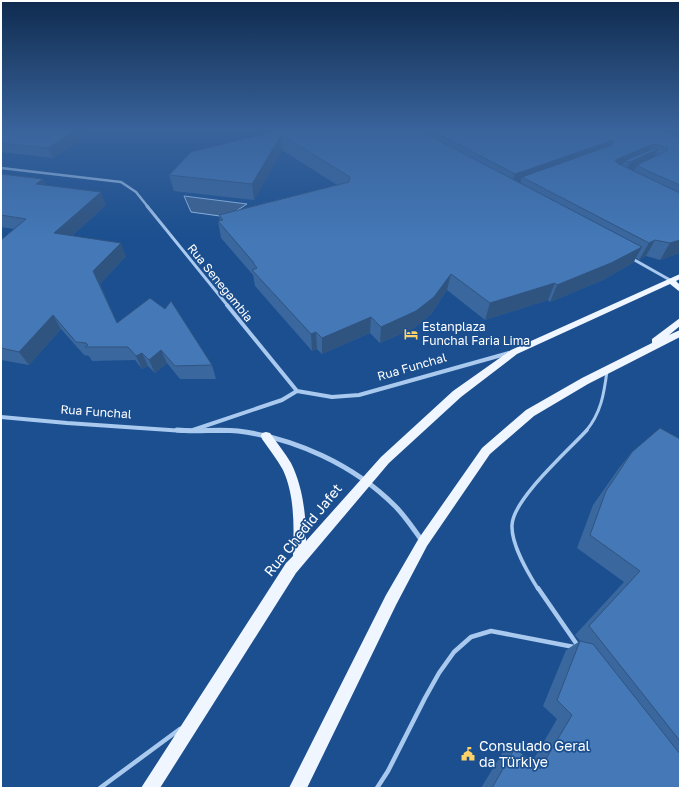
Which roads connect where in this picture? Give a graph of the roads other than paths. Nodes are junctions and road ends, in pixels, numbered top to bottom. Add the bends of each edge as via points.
1 (1, 168) edge
2 (624, 254) edge
3 (680, 276) edge
4 (670, 280) junction
5 (680, 289) edge
6 (680, 321) edge
7 (680, 333) edge
8 (642, 351) junction
9 (514, 352) junction
10 (607, 370) junction
11 (297, 391) junction
12 (1, 417) edge
13 (189, 431) junction
14 (266, 436) junction
15 (365, 482) junction
16 (423, 542) junction
17 (299, 558) junction
18 (195, 719) junction
19 (100, 788) edge
20 (150, 788) edge
21 (298, 788) edge
22 (377, 788) edge

1 - 11 street, Rua Senegambia via 104,179 129,186
2 - 4 street
3 - 4 main road, Rua Funchal
4 - 5 main road
4 - 9 main road, Rua Funchal
6 - 8 main road
7 - 8 main road
8 - 10 main road
9 - 11 street, Rua Funchal via 359,395 332,397
9 - 15 main road, Rua Chedid Jafet via 457,394 385,460
10 - 16 main road via 530,414 486,451
10 - 22 lane via 603,398 594,421 521,502 512,523 528,573 580,648 488,631 472,636 452,652 433,682
11 - 13 street, Rua Funchal via 282,400
12 - 13 street, Rua Funchal
13 - 14 street, Rua Funchal via 236,431
14 - 15 street, Rua Funchal via 299,446
14 - 17 main road via 289,471 296,493 300,520
15 - 16 street, Rua Funchal via 394,506
15 - 17 main road, Rua Chedid Jafet
16 - 21 main road via 391,600
17 - 18 main road, Rua Chedid Jafet
18 - 19 lane
18 - 20 main road, Rua Chedid Jafet

